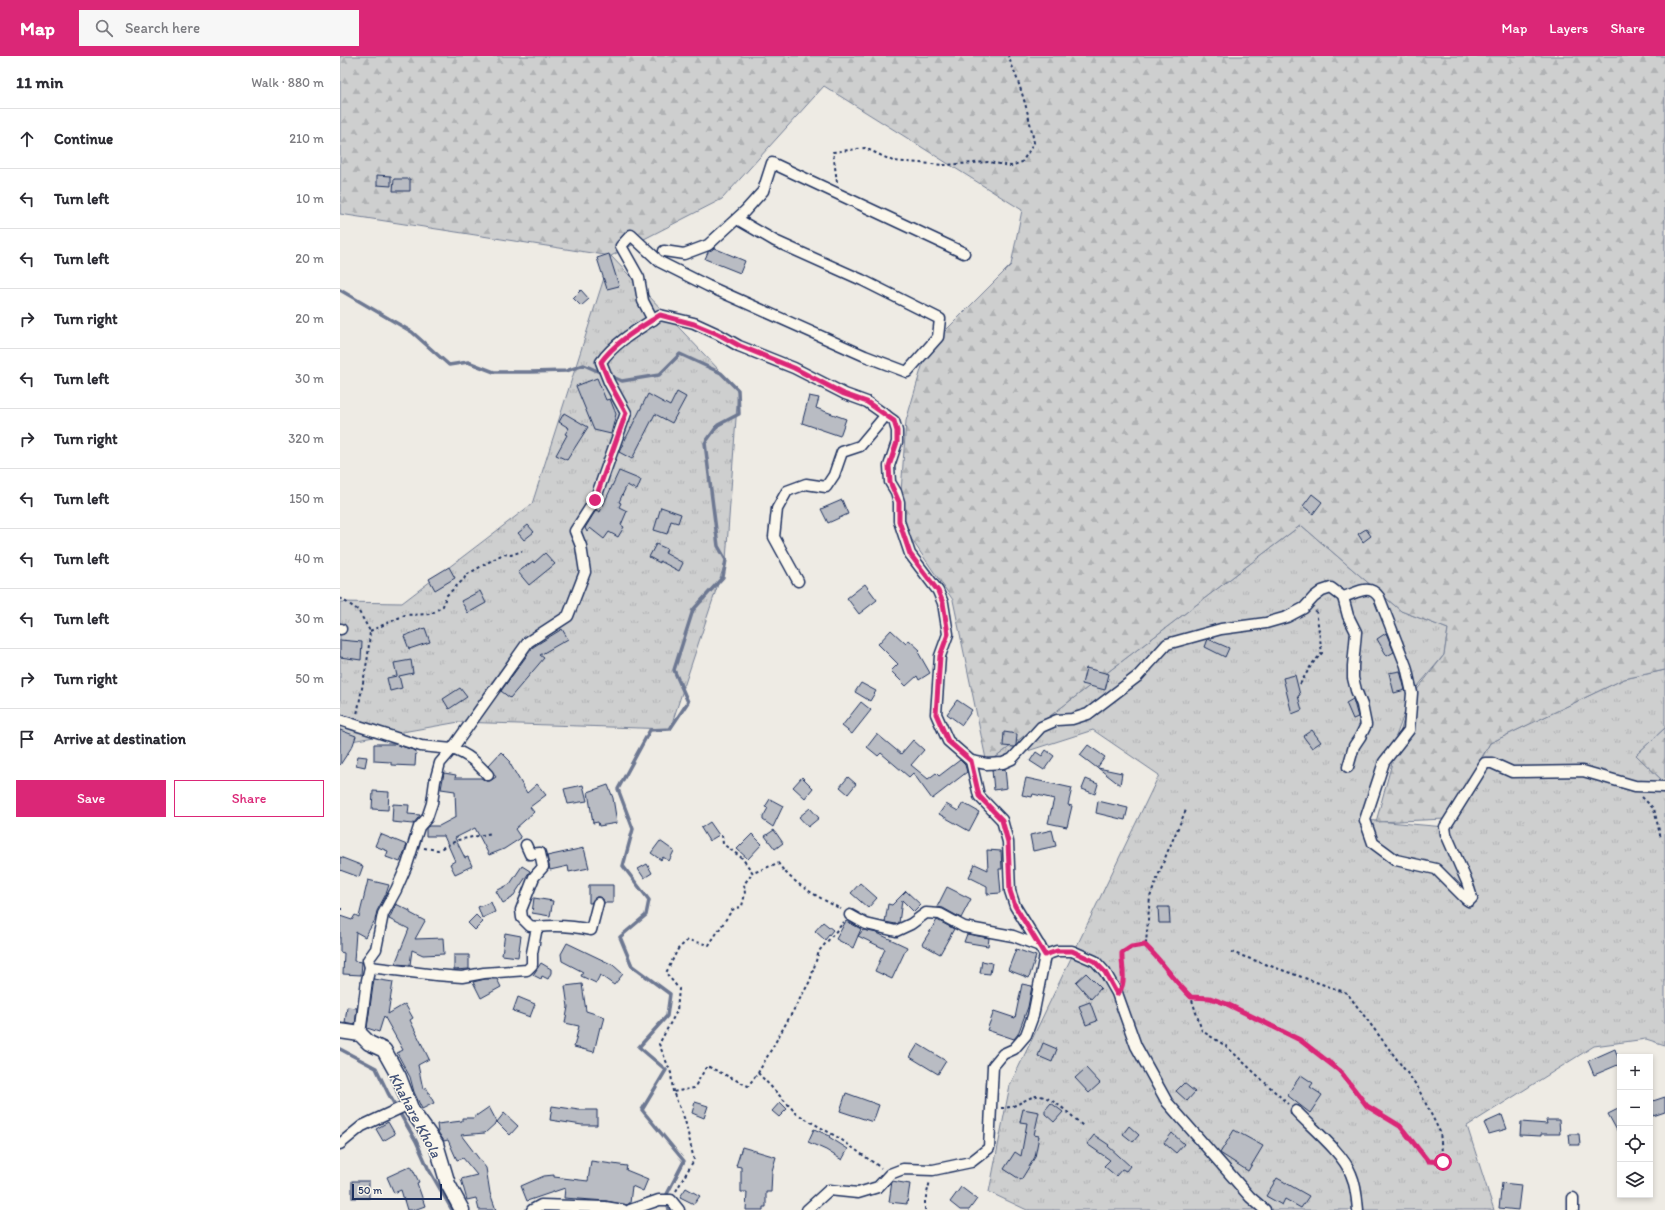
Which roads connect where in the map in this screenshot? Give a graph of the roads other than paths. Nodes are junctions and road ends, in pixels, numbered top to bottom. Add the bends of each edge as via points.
1 (737, 219) junction
2 (664, 251) dead end
3 (964, 253) dead end
4 (653, 320) junction
5 (886, 415) junction
6 (798, 581) dead end
7 (1343, 598) junction
8 (340, 720) edge
9 (452, 749) junction
10 (971, 761) junction
11 (1348, 767) dead end
12 (488, 774) dead end
13 (1665, 787) edge
14 (526, 845) dead end
15 (598, 903) dead end
16 (850, 915) road end
17 (537, 928) junction
18 (1040, 946) junction
19 (1045, 955) junction
20 (370, 967) junction
21 (340, 1031) edge
22 (360, 1034) junction
23 (409, 1104) junction
24 (1296, 1112) road end
25 (340, 1144) edge
26 (1573, 1198) dead end
27 (462, 1210) edge
28 (532, 1210) edge
29 (623, 1210) edge
30 (630, 1210) edge
31 (679, 1210) edge
32 (808, 1210) edge
33 (1265, 1210) edge
34 (1358, 1210) edge
35 (1573, 1210) edge

1 - 2 street via 708,245 684,254
1 - 3 street via 763,191 772,163
1 - 4 street via 775,241 940,319 938,337 907,372 708,286 660,262 631,235 621,246 638,278 643,301
4 - 5 street via 660,315 694,324 794,368 844,394 867,402
4 - 9 street via 617,346 601,362 626,413 595,500 575,531 581,546 585,572 568,616 528,642
5 - 6 street via 860,446 842,452 834,475 826,487 806,484 787,491 777,509 774,537
5 - 10 street via 894,421 897,431 897,442 889,466 890,482 899,502 899,521 905,541 910,554 938,591 943,603 948,634 940,656 936,714 948,741
7 - 10 street via 1331,588 1322,590 1304,608 1288,617 1266,623 1221,629 1167,644 1138,676 1088,714 1072,720 1057,720 1042,727 1012,759 1003,763 986,764
7 - 11 street via 1356,632 1353,678 1366,725 1354,746
7 - 13 street via 1368,589 1379,597 1406,666 1412,693 1409,730 1384,762 1365,820 1372,843 1396,860 1436,869 1466,899 1469,901 1472,898 1445,827 1485,763 1492,763 1512,772 1583,771 1635,786
8 - 9 street via 421,746
9 - 12 street via 471,757
9 - 20 street via 440,763 427,818 419,827 398,884 383,914 376,949 368,960
10 - 18 street via 979,796 1002,820 1008,842 1010,891 1015,906
14 - 17 street via 530,854 540,853 543,867 534,877 521,910 522,918 530,926
15 - 17 street via 591,930 556,925
16 - 18 street via 866,924 896,931 926,913 940,914 964,927 1013,936
17 - 20 street via 532,965 527,970 462,977
18 - 19 street
19 - 32 street via 1033,1016 1026,1035 993,1066 989,1148 971,1162 933,1170 903,1169 890,1174 878,1187 858,1192 829,1190
19 - 33 street via 1057,951 1072,951 1094,961 1105,972 1117,994 1136,1046 1167,1102 1250,1197
20 - 22 street
21 - 22 street
22 - 23 street via 384,1050 399,1077
23 - 25 street via 362,1126
23 - 27 street via 436,1144 448,1184
24 - 34 street via 1346,1164 1355,1185
26 - 35 street
28 - 29 street via 541,1205
30 - 31 street via 659,1200 671,1200

